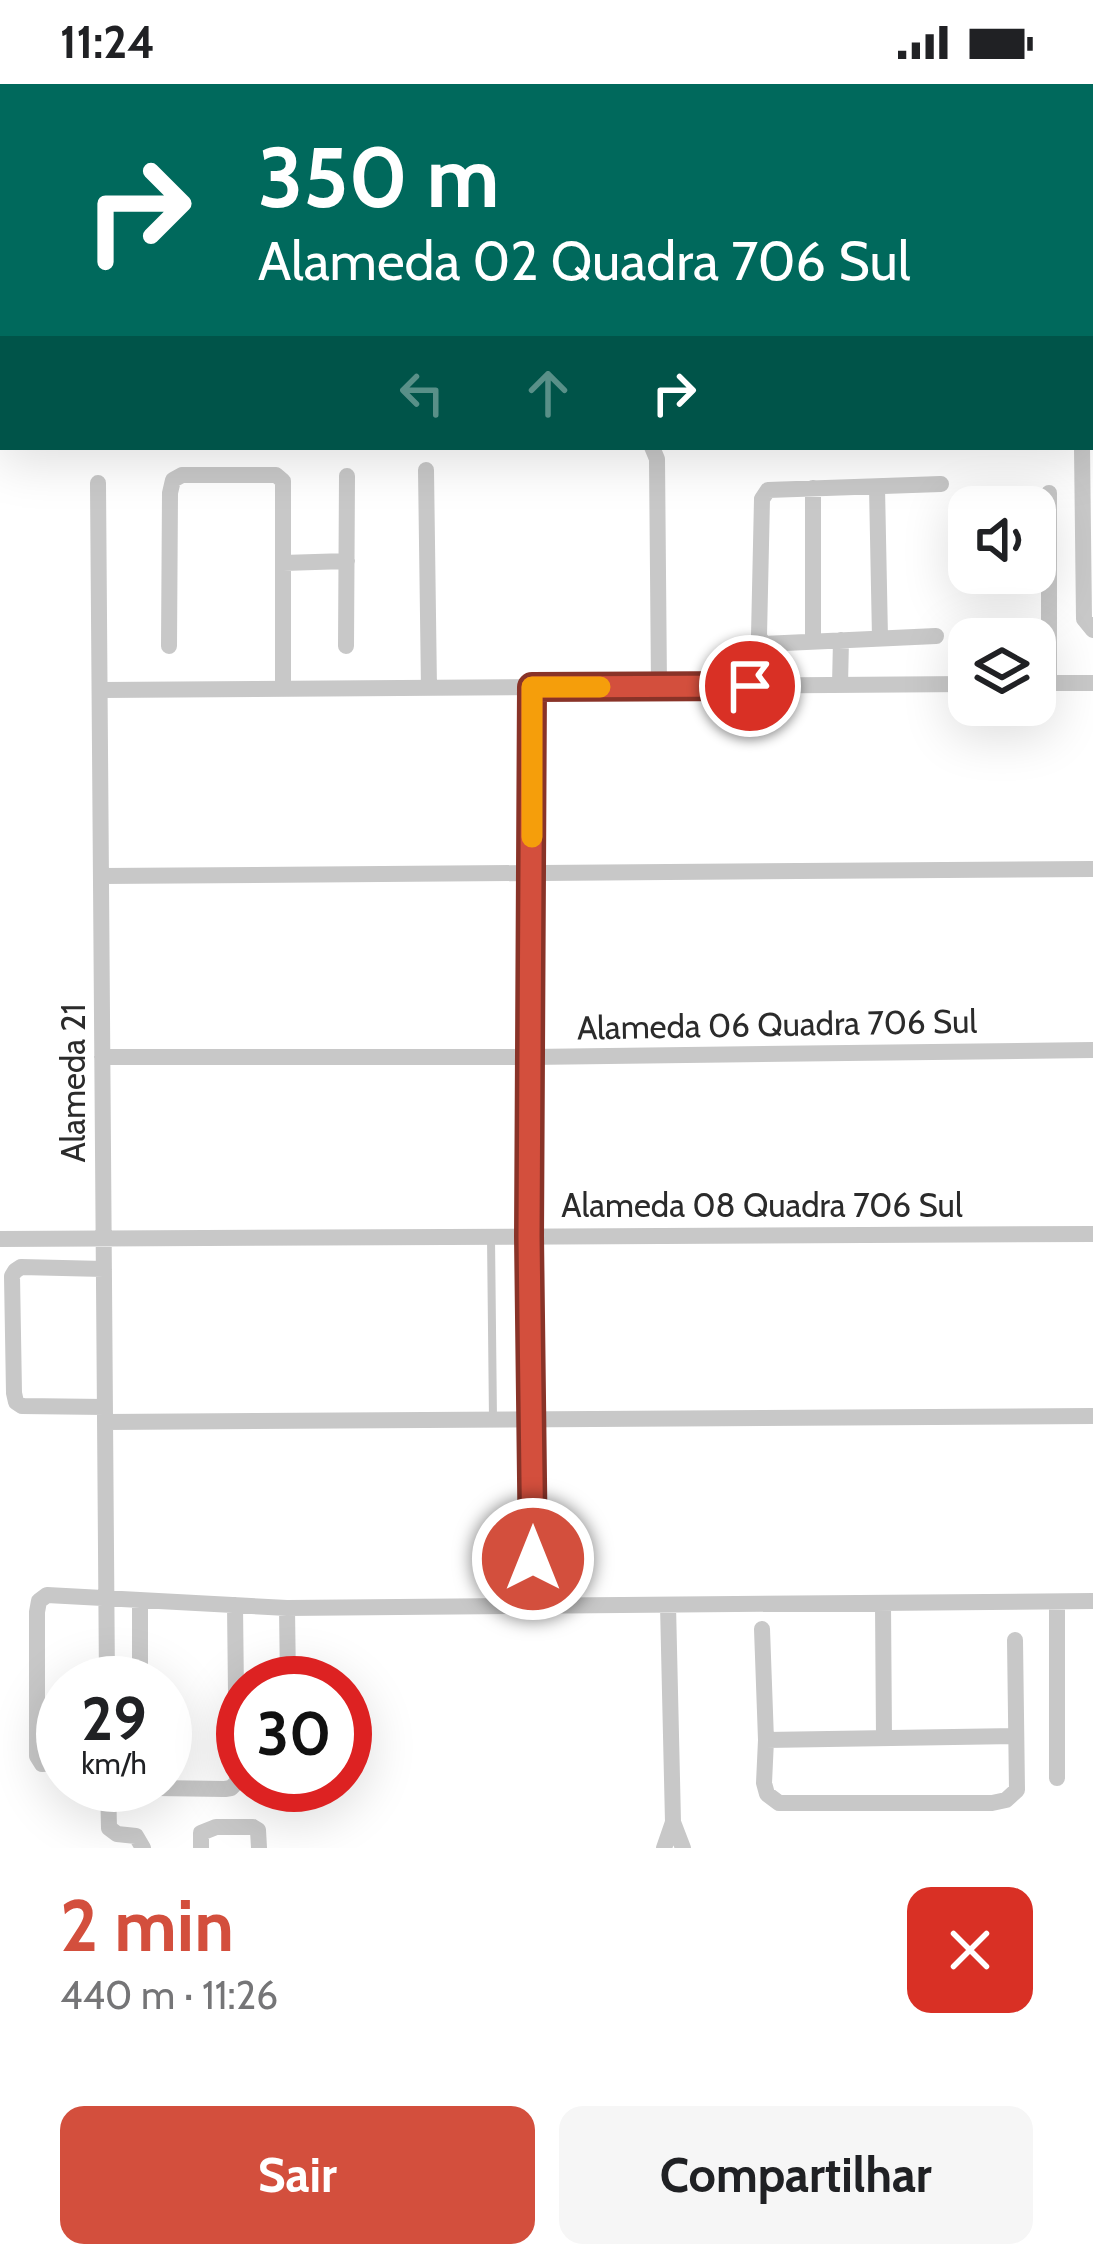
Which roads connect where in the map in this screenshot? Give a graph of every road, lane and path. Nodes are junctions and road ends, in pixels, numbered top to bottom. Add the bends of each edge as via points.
1 (1082, 450) edge
2 (657, 451) edge
3 (426, 470) dead end
4 (347, 476) dead end
5 (98, 483) dead end
6 (941, 484) dead end
7 (813, 488) junction
8 (877, 488) junction
9 (1087, 520) edge
10 (346, 561) junction
11 (283, 563) junction
12 (1093, 630) edge
13 (936, 636) dead end
14 (880, 638) junction
15 (841, 640) junction
16 (814, 641) junction
17 (169, 646) dead end
18 (346, 646) dead end
19 (1056, 683) edge
20 (1093, 683) edge
21 (948, 684) edge
22 (841, 685) junction
23 (659, 686) junction
24 (532, 687) junction
25 (429, 688) junction
26 (283, 689) junction
27 (102, 690) junction
28 (1093, 868) edge
29 (532, 874) junction
30 (102, 876) junction
31 (1093, 1050) edge
32 (102, 1057) junction
33 (531, 1057) junction
34 (1093, 1234) edge
35 (529, 1236) junction
36 (491, 1237) junction
37 (0, 1239) edge
38 (103, 1239) junction
39 (104, 1269) junction
40 (105, 1415) junction
41 (1093, 1416) edge
42 (533, 1418) junction
43 (493, 1419) junction
44 (105, 1599) junction
45 (140, 1601) junction
46 (1093, 1601) edge
47 (1057, 1602) junction
48 (883, 1604) junction
49 (235, 1605) junction
50 (668, 1605) junction
51 (533, 1606) junction
52 (287, 1608) junction
53 (762, 1628) dead end
54 (1016, 1640) dead end
55 (38, 1656) edge
56 (106, 1656) edge
57 (140, 1656) edge
58 (288, 1656) edge
59 (1016, 1736) junction
60 (884, 1738) junction
61 (766, 1740) junction
62 (1058, 1778) dead end
63 (192, 1789) edge
64 (109, 1812) edge
65 (673, 1822) junction
66 (143, 1848) edge
67 (201, 1848) edge
68 (259, 1848) edge
69 (664, 1848) edge
70 (683, 1848) edge

1 - 9 street
2 - 23 street
3 - 25 street
4 - 10 street
5 - 27 street, Alameda 21
6 - 8 street
7 - 8 street
7 - 16 street
7 - 16 street via 768,490 762,499 759,636 768,645
8 - 14 street
9 - 12 street via 1084,619
10 - 11 street
10 - 18 street
11 - 17 street via 283,482 276,475 173,480
11 - 26 street
13 - 14 street
14 - 15 street
15 - 16 street
15 - 22 street
19 - 20 street
21 - 22 street
22 - 23 street
23 - 24 street
24 - 25 street
24 - 29 street
25 - 26 street
26 - 27 street
27 - 30 street, Alameda 21
28 - 29 street
29 - 30 street
29 - 33 street
30 - 32 street, Alameda 21
31 - 33 street, Alameda 06 Quadra 706 Sul
32 - 33 street, Alameda 06 Quadra 706 Sul
32 - 38 street, Alameda 21
33 - 35 street
34 - 35 street, Alameda 08 Quadra 706 Sul
35 - 36 street, Alameda 08 Quadra 706 Sul
35 - 42 street
36 - 38 street, Alameda 08 Quadra 706 Sul
36 - 43 lane
37 - 38 street, Alameda 08 Quadra 706 Sul
38 - 39 street, Alameda 21
39 - 40 street, Alameda 21
39 - 40 street via 21,1267 12,1276 16,1402
40 - 43 street
40 - 44 street, Alameda 21
41 - 42 street
42 - 43 street
42 - 51 street
44 - 45 street
44 - 55 street via 39,1601
44 - 56 street, Alameda 21
45 - 49 street
45 - 57 street
46 - 47 street
47 - 48 street
47 - 62 street
48 - 50 street
48 - 60 street
49 - 52 street
49 - 63 street via 237,1782
50 - 51 street
50 - 65 street
51 - 52 street
52 - 58 street
53 - 61 street
54 - 59 street
59 - 60 street
59 - 61 street via 1017,1790 992,1803 779,1803 764,1784
60 - 61 street
64 - 66 street via 109,1828 136,1835
65 - 69 street
65 - 70 street
67 - 68 street via 201,1833 216,1827 253,1827

